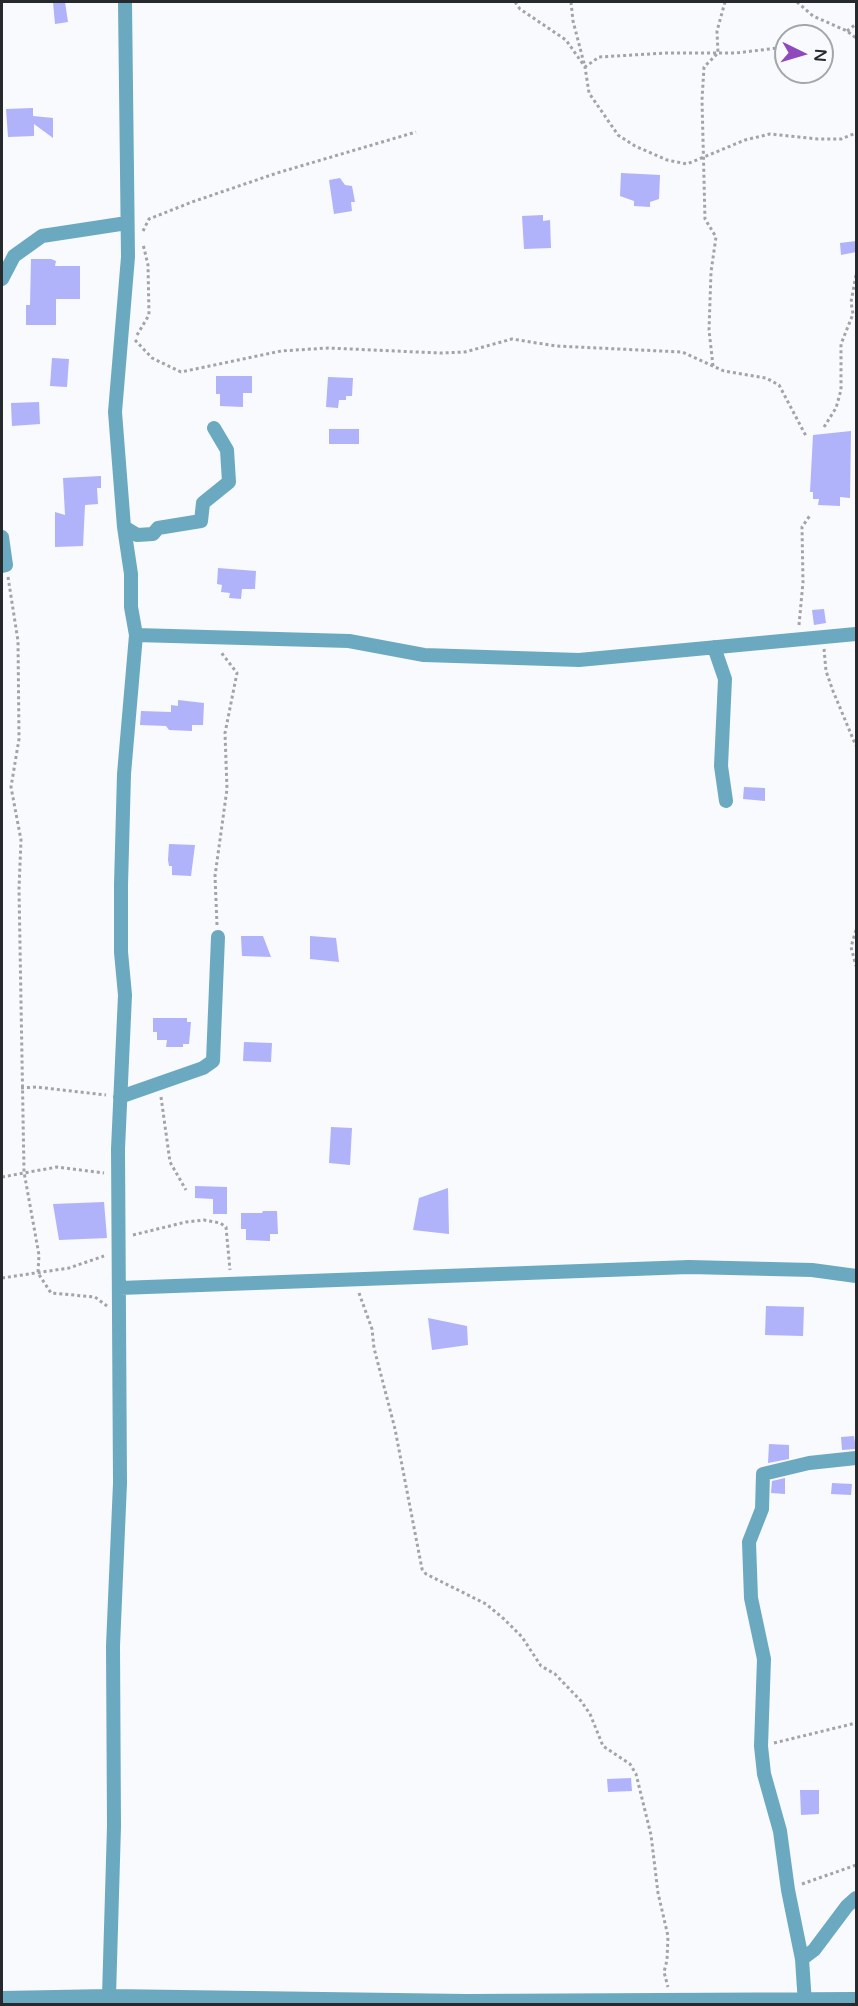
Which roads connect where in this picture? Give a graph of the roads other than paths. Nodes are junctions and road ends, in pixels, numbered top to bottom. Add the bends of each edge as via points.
1 (125, 2) edge
2 (128, 223) junction
3 (2, 279) edge
4 (214, 428) dead end
5 (124, 527) junction
6 (2, 537) edge
7 (4, 566) edge
8 (856, 634) edge
9 (136, 635) junction
10 (714, 647) junction
11 (726, 801) dead end
12 (218, 937) road end
13 (120, 1096) junction
14 (856, 1276) edge
15 (120, 1288) junction
16 (856, 1458) edge
17 (856, 1898) edge
18 (802, 1959) junction
19 (109, 1996) junction
20 (2, 1998) edge
21 (856, 1999) edge
22 (805, 2002) edge

1 - 2 street
2 - 3 street via 42,236 14,256
2 - 5 street via 115,412
4 - 5 street via 227,450 229,482 203,503 201,521 158,528 145,535
5 - 9 street
6 - 7 street
8 - 10 street
9 - 10 street via 349,641 424,655 579,660
9 - 13 street via 124,774 121,952 125,995
10 - 11 street via 725,679 721,766
12 - 13 street via 213,1061 203,1068
13 - 15 street
14 - 15 street via 812,1270 689,1267
15 - 19 street via 120,1483 113,1646 114,1826
16 - 18 street via 809,1463 763,1474 762,1509 749,1542 751,1598 764,1659 764,1774 780,1831
17 - 18 street
18 - 22 street
19 - 20 street
19 - 22 street
21 - 22 street

